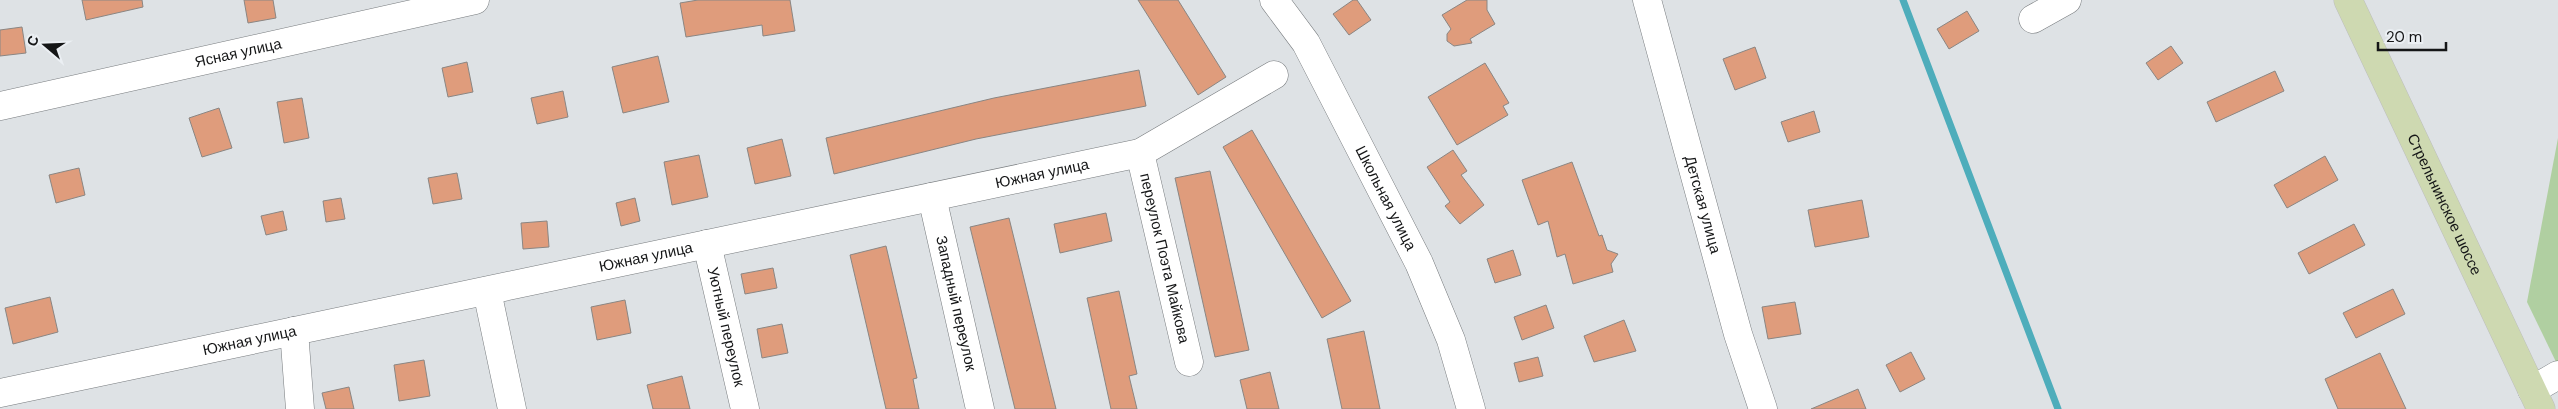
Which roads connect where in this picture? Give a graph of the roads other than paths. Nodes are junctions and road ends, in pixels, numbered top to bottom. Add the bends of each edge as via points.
1 (475, 0) edge
2 (1274, 0) edge
3 (1647, 0) edge
4 (2068, 0) edge
5 (2348, 0) edge
6 (2033, 19) dead end
7 (1274, 76) dead end
8 (0, 106) edge
9 (1140, 153) junction
10 (932, 197) junction
11 (707, 244) junction
12 (487, 291) junction
13 (294, 331) junction
14 (1189, 362) dead end
15 (2558, 375) edge
16 (0, 393) edge
17 (2537, 400) edge
18 (300, 409) edge
19 (512, 409) edge
20 (744, 409) edge
21 (980, 409) edge
22 (1471, 409) edge
23 (1763, 409) edge

1 - 8 street, Ясная улица
2 - 22 street, Школьная улица via 1306,43 1419,263 1451,340
3 - 23 street, Детская улица via 1738,334
4 - 6 street
5 - 17 main road, Стрельнинское шоссе
7 - 9 street, Южная улица
9 - 10 street, Южная улица
9 - 14 street, переулок Поэта Майкова
10 - 11 street, Южная улица
10 - 21 street, Западный переулок
11 - 12 street, Южная улица
11 - 20 street, Уютный переулок
12 - 13 street, Южная улица
12 - 19 street
13 - 16 street, Южная улица
13 - 18 street
15 - 17 street

